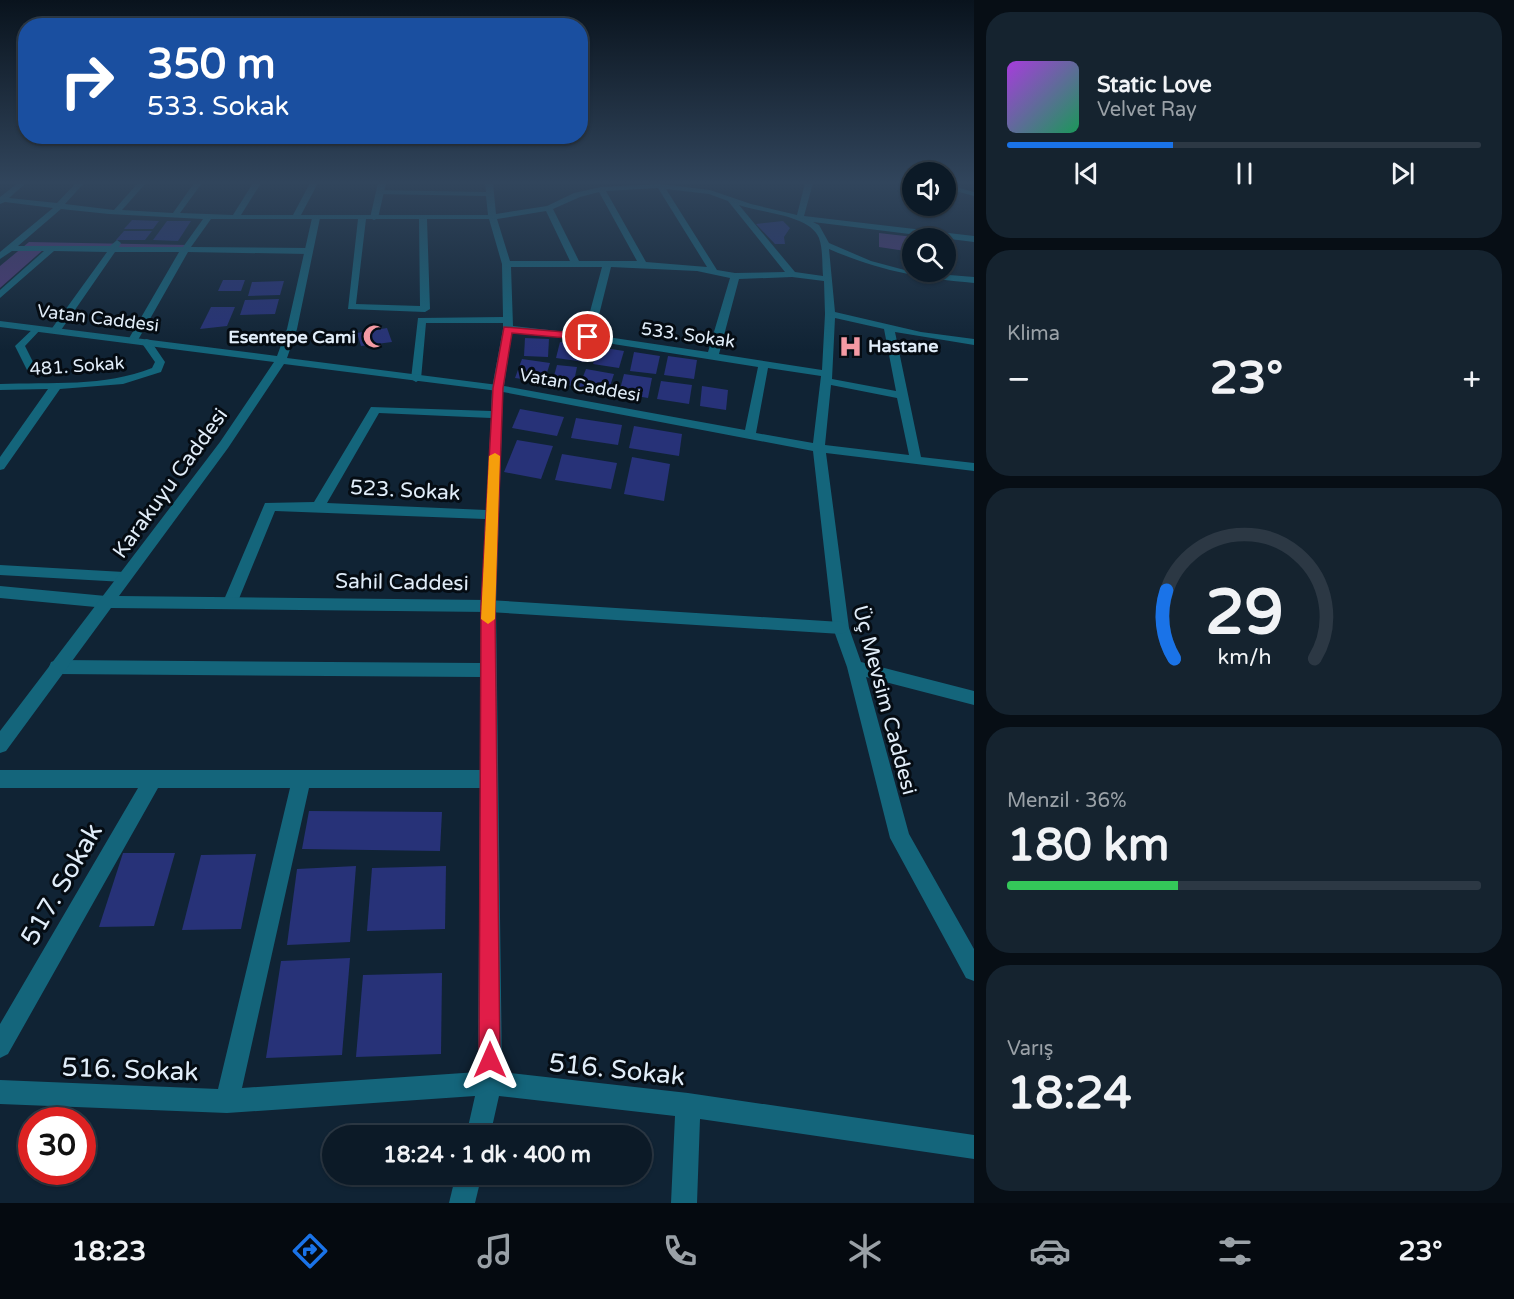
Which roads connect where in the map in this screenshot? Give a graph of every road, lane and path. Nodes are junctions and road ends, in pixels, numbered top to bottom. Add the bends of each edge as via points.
1 (193, 239) edge
2 (312, 239) edge
3 (359, 239) edge
4 (423, 239) edge
5 (499, 239) edge
6 (564, 239) edge
7 (629, 239) edge
8 (694, 239) edge
9 (763, 239) edge
10 (824, 239) edge
11 (17, 241) joint
12 (824, 244) junction
13 (116, 246) junction
14 (187, 247) junction
15 (9, 248) junction
16 (51, 249) junction
17 (309, 251) junction
18 (0, 256) edge
19 (575, 263) junction
20 (506, 264) junction
21 (643, 264) junction
22 (607, 266) junction
23 (715, 273) junction
24 (792, 274) junction
25 (735, 276) junction
26 (828, 279) junction
27 (974, 280) edge
28 (0, 296) edge
29 (830, 314) junction
30 (0, 324) edge
31 (508, 325) junction
32 (36, 329) junction
33 (889, 329) junction
34 (55, 331) junction
35 (588, 337) junction
36 (133, 340) junction
37 (146, 342) junction
38 (974, 342) edge
39 (713, 355) junction
40 (281, 360) junction
41 (764, 363) junction
42 (32, 370) dead end
43 (827, 377) junction
44 (416, 379) junction
45 (57, 385) junction
46 (0, 387) edge
47 (498, 388) junction
48 (902, 395) junction
49 (498, 415) junction
50 (750, 434) junction
51 (819, 448) junction
52 (916, 460) junction
53 (0, 466) edge
54 (974, 467) edge
55 (318, 507) junction
56 (490, 514) junction
57 (0, 570) edge
58 (124, 577) junction
59 (0, 592) edge
60 (106, 602) junction
61 (231, 602) junction
62 (488, 606) junction
63 (840, 628) junction
64 (855, 667) junction
65 (57, 668) junction
66 (488, 670) junction
67 (974, 699) edge
68 (0, 745) edge
69 (0, 779) edge
70 (488, 779) junction
71 (152, 780) junction
72 (301, 780) junction
73 (974, 970) edge
74 (0, 1046) edge
75 (490, 1083) junction
76 (0, 1092) edge
77 (227, 1101) junction
78 (688, 1105) junction
79 (480, 1125) edge
80 (974, 1147) edge
81 (466, 1185) edge
82 (462, 1203) edge
83 (684, 1203) edge

1 - 14 street
2 - 17 street, Karakuyu Caddesi
3 - 4 street via 351,307 425,309
5 - 20 street
6 - 19 street
7 - 21 street
8 - 23 street
9 - 24 street
10 - 12 street
11 - 13 street
11 - 15 street
12 - 26 street, Üç Mevsim Caddesi
12 - 27 street via 868,262 920,275
13 - 14 street
13 - 16 street
13 - 34 street
14 - 17 street
14 - 36 street
15 - 16 street
15 - 18 street
16 - 28 street
17 - 40 street, Karakuyu Caddesi
19 - 20 street
19 - 22 street
20 - 31 street
21 - 22 street
21 - 23 street
22 - 35 street
23 - 25 street
24 - 25 street
24 - 26 street
25 - 39 street
26 - 29 street, Üç Mevsim Caddesi
29 - 33 street
29 - 43 street, Üç Mevsim Caddesi
30 - 32 street, Vatan Caddesi
31 - 35 street, 533. Sokak
31 - 44 street, 533. Sokak via 421,320
31 - 47 street
32 - 34 street, Vatan Caddesi
32 - 42 street via 20,346
33 - 38 street
33 - 48 street
34 - 36 street, Vatan Caddesi
35 - 39 street, 533. Sokak
36 - 37 street, Vatan Caddesi
37 - 40 street, Vatan Caddesi
37 - 45 street, 481. Sokak via 160,362 157,370 145,376
39 - 41 street, 533. Sokak
40 - 44 street, Vatan Caddesi
40 - 58 street, Karakuyu Caddesi via 224,445
41 - 43 street, 533. Sokak
41 - 50 street
43 - 48 street, 533. Sokak
43 - 51 street, Üç Mevsim Caddesi
44 - 47 street, Vatan Caddesi
45 - 46 street, 481. Sokak
45 - 53 street
47 - 49 street
47 - 50 street, Vatan Caddesi
48 - 52 street
49 - 55 street via 375,409
49 - 56 street
50 - 51 street, Vatan Caddesi
51 - 52 street, Vatan Caddesi
51 - 63 street, Üç Mevsim Caddesi
52 - 54 street, Vatan Caddesi
55 - 56 street, 523. Sokak
55 - 61 street, 523. Sokak via 270,506
56 - 62 street
57 - 58 street
58 - 60 street, Karakuyu Caddesi
59 - 60 street, Sahil Caddesi
60 - 61 street, Sahil Caddesi
60 - 65 street, Karakuyu Caddesi
61 - 62 street, Sahil Caddesi
62 - 63 street, Sahil Caddesi
62 - 66 street
63 - 64 street, Üç Mevsim Caddesi
64 - 67 street
64 - 73 street, Üç Mevsim Caddesi via 900,838
65 - 66 street
65 - 68 street, Karakuyu Caddesi
66 - 70 street
69 - 71 street
70 - 72 street
70 - 75 street
71 - 72 street
71 - 74 street, 517. Sokak
72 - 77 street
75 - 77 street, 516. Sokak
75 - 78 street, 516. Sokak
75 - 79 street
76 - 77 street, 516. Sokak
78 - 80 street, 516. Sokak
78 - 83 street
81 - 82 street

